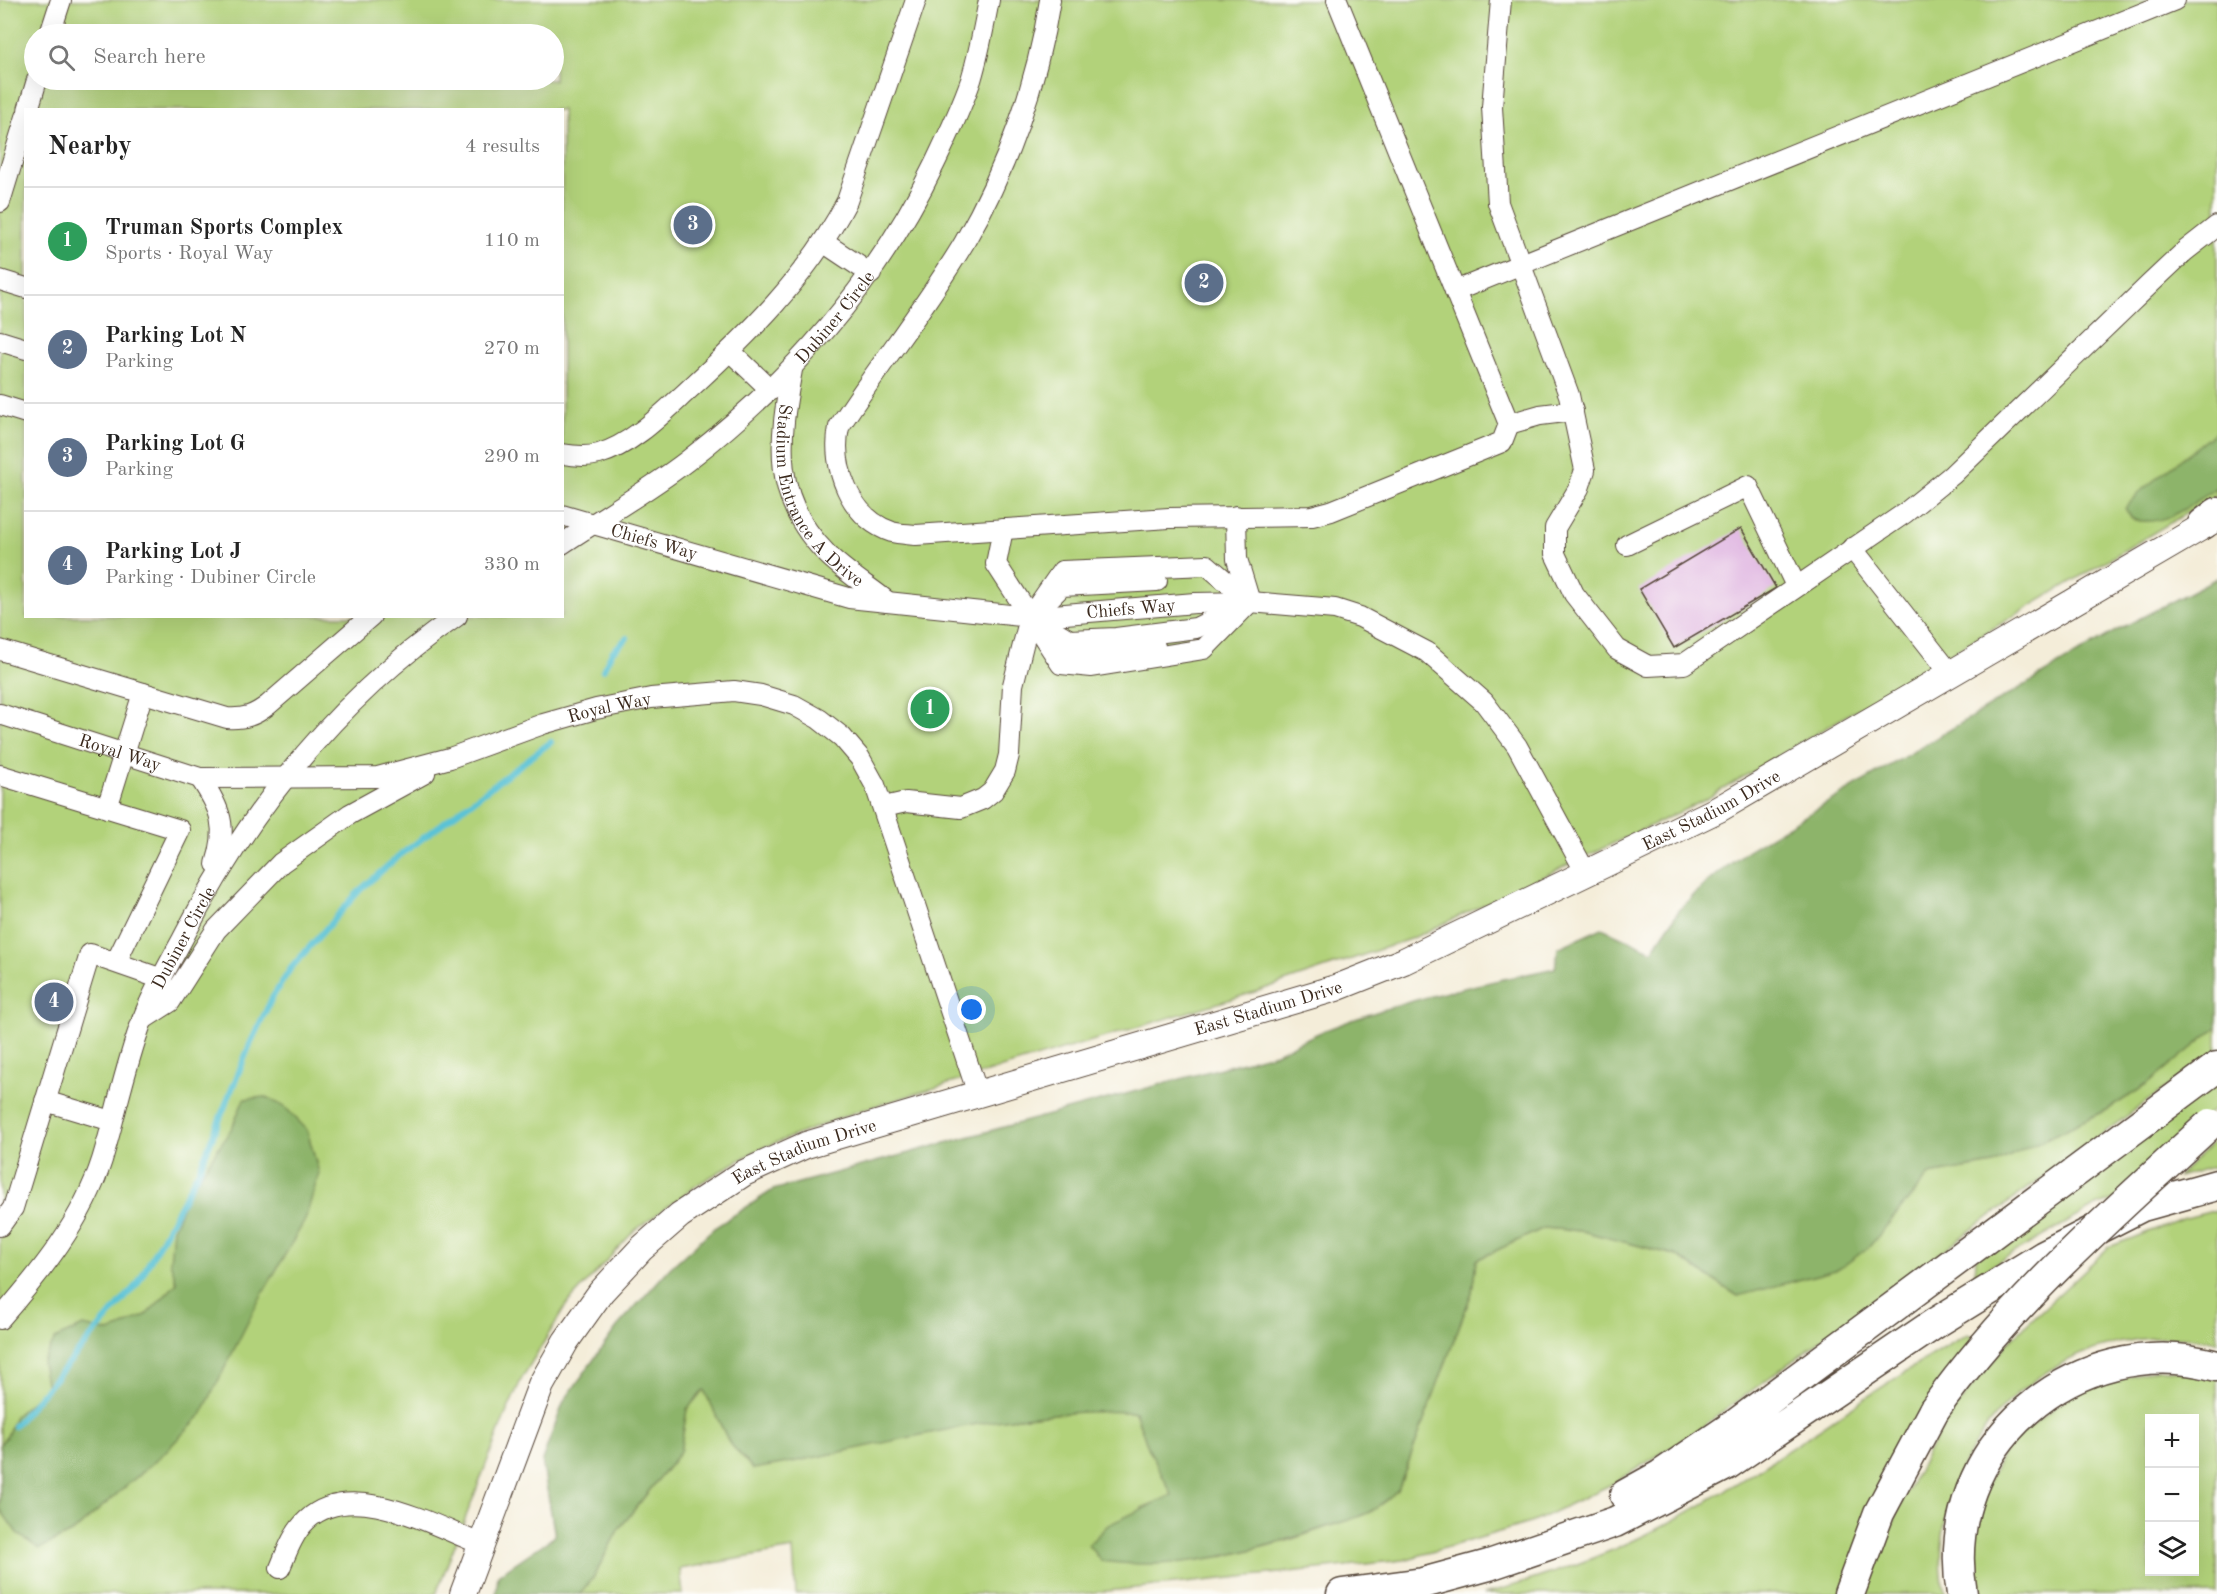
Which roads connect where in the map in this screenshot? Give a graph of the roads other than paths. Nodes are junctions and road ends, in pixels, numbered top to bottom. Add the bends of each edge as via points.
1 (61, 0) edge
2 (916, 0) edge
3 (989, 0) edge
4 (1050, 0) edge
5 (1337, 0) edge
6 (1501, 0) edge
7 (2175, 0) edge
8 (53, 24) edge
9 (34, 90) edge
10 (29, 108) edge
11 (24, 124) edge
12 (0, 202) edge
13 (2217, 226) edge
14 (823, 242) junction
15 (1520, 264) junction
16 (871, 274) junction
17 (0, 280) edge
18 (24, 287) edge
19 (1455, 291) junction
20 (0, 341) edge
21 (24, 348) edge
22 (731, 352) junction
23 (792, 370) junction
24 (771, 390) junction
25 (0, 405) edge
26 (1573, 411) junction
27 (24, 412) edge
28 (1509, 424) junction
29 (564, 454) edge
30 (564, 516) edge
31 (1236, 516) junction
32 (2212, 518) edge
33 (592, 524) junction
34 (1003, 529) junction
35 (564, 543) edge
36 (1628, 545) dead end
37 (1852, 548) junction
38 (1796, 586) junction
39 (1250, 602) junction
40 (890, 604) junction
41 (1030, 617) junction
42 (369, 618) edge
43 (441, 623) edge
44 (0, 650) edge
45 (1950, 673) junction
46 (143, 693) junction
47 (0, 714) edge
48 (123, 753) junction
49 (450, 758) junction
50 (0, 775) edge
51 (200, 778) junction
52 (283, 779) junction
53 (884, 807) junction
54 (107, 808) junction
55 (1586, 873) junction
56 (207, 892) junction
57 (116, 962) junction
58 (162, 979) junction
59 (142, 1020) junction
60 (2217, 1067) edge
61 (978, 1094) junction
62 (45, 1101) junction
63 (2214, 1120) edge
64 (112, 1121) junction
65 (2217, 1185) edge
66 (0, 1226) edge
67 (0, 1319) edge
68 (2217, 1366) edge
69 (481, 1544) junction
70 (1489, 1565) junction
71 (279, 1568) dead end
72 (463, 1594) edge
73 (1342, 1594) edge
74 (1849, 1594) edge
75 (1962, 1594) edge

1 - 8 street
2 - 14 street via 847,201
3 - 16 street, Dubiner Circle via 971,79 959,112 919,197
4 - 34 street via 1028,95 1001,172 921,310 839,427 835,446 842,481 852,500 869,518 891,532 916,535
5 - 19 street
6 - 15 street via 1492,107 1498,203
7 - 15 street
9 - 10 street
11 - 12 street
13 - 37 street via 2185,250 1952,476
14 - 16 street
14 - 22 street via 793,284
15 - 19 street
15 - 26 street
16 - 23 street, Dubiner Circle
17 - 18 street
19 - 28 street
20 - 21 street
22 - 24 street
22 - 29 street via 665,412 615,447 599,454
23 - 24 street, Dubiner Circle
23 - 40 street, Stadium Entrance A Drive via 782,423 781,456 790,494 803,521 827,553
24 - 33 street, Dubiner Circle via 685,462
25 - 27 street
26 - 28 street
26 - 38 street via 1585,470 1579,489 1555,528 1555,554 1574,594 1617,649 1648,666 1684,664
28 - 31 street via 1502,442 1331,511 1312,516
30 - 33 street, Chiefs Way
31 - 34 street
31 - 39 street via 1238,559
32 - 45 main road, East Stadium Drive
33 - 35 street, Dubiner Circle
33 - 40 street, Chiefs Way via 849,598
34 - 41 street via 996,564
36 - 38 street via 1748,486
37 - 38 street
37 - 45 street
39 - 41 street, Chiefs Way
39 - 41 street via 1196,628 1116,638 1070,640
39 - 41 street via 1202,578 1062,586
39 - 41 street via 1204,649 1092,667 1061,664
39 - 55 street, Chiefs Way via 1335,609 1360,617 1427,652 1484,702 1516,746
40 - 41 street, Chiefs Way
41 - 53 street via 1012,686 1009,755 993,791 961,808 906,801
42 - 46 street via 256,714 227,718
43 - 52 street, Dubiner Circle via 330,724
44 - 46 street
45 - 55 main road, East Stadium Drive via 1719,809
46 - 48 street
47 - 48 street, Royal Way
48 - 51 street, Royal Way
48 - 54 street
49 - 52 street, Royal Way via 378,777
49 - 53 street, Royal Way via 596,709 651,698 734,691 794,705 819,719 860,758
49 - 59 street via 350,814 282,863 216,930 170,1002
50 - 54 street
51 - 52 street, Royal Way
51 - 56 street via 219,810 222,824 222,846
52 - 56 street, Dubiner Circle
53 - 61 street, Royal Way
54 - 57 street via 180,830
55 - 61 main road, East Stadium Drive via 1404,961 1336,988
56 - 58 street, Dubiner Circle
57 - 58 street
57 - 62 street via 90,954
58 - 59 street, Dubiner Circle
59 - 64 street, Dubiner Circle
60 - 70 highway via 1661,1475
61 - 69 main road, East Stadium Drive via 806,1145 744,1173 680,1215 641,1249 601,1292 541,1385
62 - 64 street
62 - 66 street via 13,1208
63 - 74 highway, bridge via 2035,1288 1964,1366 1934,1410 1879,1514
64 - 67 street, Dubiner Circle via 101,1162 80,1211 47,1262
65 - 70 highway via 2142,1206 2044,1256 1937,1322 1726,1465 1615,1522
68 - 75 highway via 2173,1358 2126,1360 2071,1380 2022,1413 1984,1463 1965,1513 1959,1558
69 - 71 street via 379,1505 357,1502 332,1506 308,1519
69 - 72 main road, East Stadium Drive
70 - 73 highway via 1423,1582

